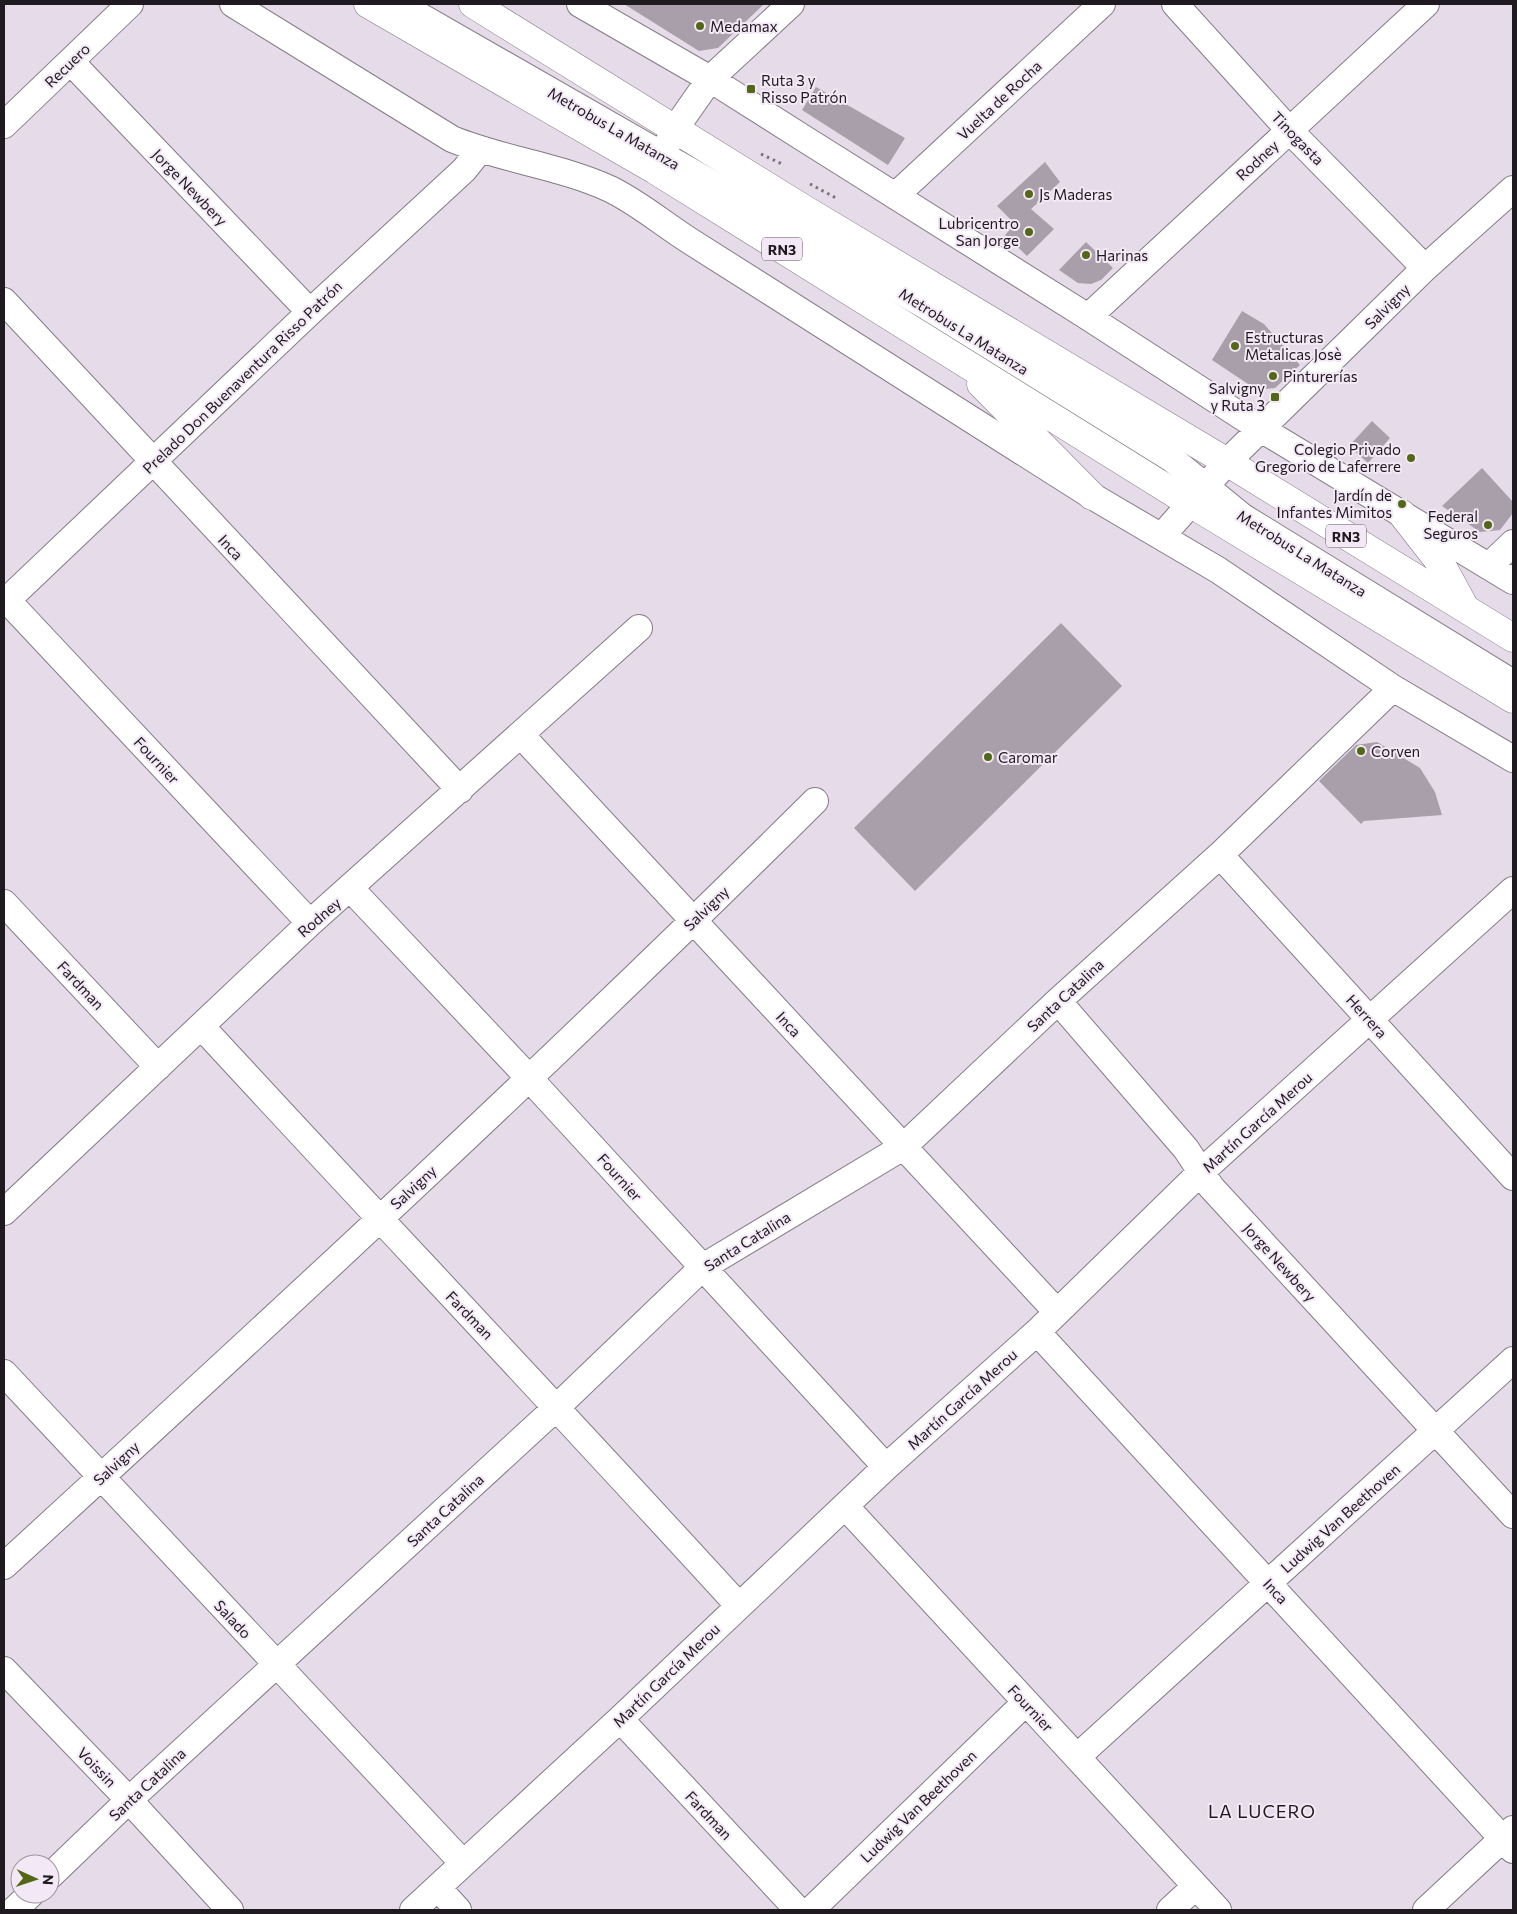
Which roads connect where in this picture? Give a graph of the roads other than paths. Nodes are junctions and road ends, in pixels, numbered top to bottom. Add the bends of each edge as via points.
1 (130, 4) edge
2 (233, 4) edge
3 (368, 4) edge
4 (399, 4) edge
5 (431, 4) edge
6 (472, 4) edge
7 (580, 4) edge
8 (791, 4) edge
9 (1102, 4) edge
10 (1175, 4) edge
11 (1426, 4) edge
12 (71, 62) junction
13 (710, 79) junction
14 (4, 126) edge
15 (1289, 130) junction
16 (665, 149) junction
17 (480, 150) junction
18 (1513, 189) edge
19 (895, 196) junction
20 (1425, 268) junction
21 (4, 302) edge
22 (310, 312) junction
23 (1088, 318) junction
24 (948, 352) junction
25 (1261, 429) junction
26 (152, 463) junction
27 (1209, 483) junction
28 (1092, 496) junction
29 (1402, 514) junction
30 (1162, 536) junction
31 (1513, 543) edge
32 (1488, 566) junction
33 (1513, 580) edge
34 (5, 600) edge
35 (1466, 609) junction
36 (639, 628) dead end
37 (1513, 638) edge
38 (1513, 668) edge
39 (1513, 683) edge
40 (1393, 688) junction
41 (1513, 699) edge
42 (521, 735) junction
43 (1513, 759) edge
44 (460, 790) junction
45 (815, 801) dead end
46 (1220, 854) junction
47 (350, 890) junction
48 (1513, 890) edge
49 (4, 903) edge
50 (694, 921) junction
51 (310, 923) junction
52 (1058, 1001) junction
53 (1371, 1021) junction
54 (201, 1026) junction
55 (158, 1067) junction
56 (529, 1078) junction
57 (903, 1147) junction
58 (1201, 1172) junction
59 (1513, 1177) edge
60 (4, 1212) edge
61 (379, 1219) junction
62 (703, 1267) junction
63 (1057, 1312) junction
64 (1037, 1332) junction
65 (1513, 1360) edge
66 (4, 1373) edge
67 (557, 1407) junction
68 (1435, 1432) junction
69 (886, 1466) junction
70 (102, 1476) junction
71 (845, 1506) junction
72 (1513, 1515) edge
73 (4, 1566) edge
74 (1268, 1583) junction
75 (739, 1606) junction
76 (276, 1665) junction
77 (4, 1670) edge
78 (1026, 1702) junction
79 (620, 1719) junction
80 (1077, 1757) junction
81 (129, 1800) junction
82 (1510, 1839) edge
83 (463, 1863) junction
84 (60, 1866) edge
85 (1196, 1886) junction
86 (438, 1888) junction
87 (230, 1910) edge
88 (413, 1910) edge
89 (458, 1910) edge
90 (798, 1910) edge
91 (811, 1910) edge
92 (1170, 1910) edge
93 (1218, 1910) edge
94 (1426, 1910) edge

1 - 12 street, Recuero
2 - 17 street via 435,129
3 - 16 highway, RN3
4 - 16 street, Metrobus La Matanza
5 - 16 street, Metrobus La Matanza
6 - 16 highway, RN3
7 - 13 street
8 - 13 street
9 - 19 street, Vuelta de Rocha
10 - 15 street, Tinogasta
11 - 15 street, Rodney
12 - 14 street, Recuero
12 - 22 street, Jorge Newbery
13 - 16 street
13 - 19 street
15 - 20 street, Tinogasta
15 - 23 street, Rodney
16 - 24 highway, RN3
16 - 27 highway, RN3 via 804,209
16 - 27 street, Metrobus La Matanza via 934,300 1188,457
17 - 22 street, Prelado Don Buenaventura Risso Patrón via 464,170
17 - 28 street via 587,180 646,209 676,233
18 - 20 street, Salvigny
19 - 23 street
20 - 25 street, Salvigny
21 - 26 street, Inca
22 - 26 street, Prelado Don Buenaventura Risso Patrón
23 - 25 street
24 - 27 highway, RN3
24 - 28 highway
25 - 27 street, Salvigny
25 - 29 street
26 - 34 street, Prelado Don Buenaventura Risso Patrón
26 - 44 street, Inca
27 - 30 street, Salvigny
27 - 35 highway, RN3
27 - 38 street, Metrobus La Matanza
27 - 39 street, Metrobus La Matanza via 1243,517
27 - 41 highway, RN3
28 - 30 street
29 - 32 street
29 - 35 highway via 1441,564
30 - 40 street
31 - 32 street
32 - 33 street
34 - 51 street, Fournier
35 - 37 highway, RN3
36 - 42 street, Rodney
40 - 43 street
40 - 46 street, Santa Catalina
42 - 44 street, Rodney
42 - 50 street, Inca
44 - 47 street, Rodney
45 - 50 street, Salvigny
46 - 52 street, Santa Catalina
46 - 53 street, Herrera
47 - 51 street, Rodney
47 - 56 street, Fournier
48 - 53 street, Martín García Merou
49 - 55 street, Fardman
50 - 56 street, Salvigny
50 - 57 street, Inca
51 - 54 street, Rodney
52 - 57 street, Santa Catalina
52 - 58 street, Jorge Newbery via 1186,1148
53 - 58 street, Martín García Merou
53 - 59 street, Herrera
54 - 55 street, Rodney
54 - 61 street, Fardman
55 - 60 street, Rodney
56 - 61 street, Salvigny
56 - 62 street, Fournier
57 - 62 street, Santa Catalina
57 - 63 street, Inca
58 - 63 street, Martín García Merou
58 - 68 street, Jorge Newbery
61 - 67 street, Fardman
61 - 70 street, Salvigny
62 - 67 street, Santa Catalina
62 - 69 street, Fournier
63 - 64 street, Martín García Merou
64 - 69 street, Martín García Merou
64 - 74 street, Inca
65 - 68 street, Ludwig Van Beethoven
66 - 70 street, Salado
67 - 75 street, Fardman
67 - 76 street, Santa Catalina
68 - 72 street, Jorge Newbery
68 - 74 street, Ludwig Van Beethoven
69 - 71 street, Martín García Merou
70 - 73 street, Salvigny
70 - 76 street, Salado
71 - 75 street, Martín García Merou
71 - 78 street, Fournier
74 - 80 street, Ludwig Van Beethoven
74 - 82 street, Inca
75 - 79 street, Martín García Merou
76 - 81 street, Santa Catalina
76 - 83 street, Salado
77 - 81 street, Voissin
78 - 80 street, Fournier
78 - 91 street, Ludwig Van Beethoven
79 - 83 street, Martín García Merou
79 - 90 street, Fardman
80 - 85 street, Fournier
81 - 84 street, Santa Catalina
81 - 87 street, Voissin
82 - 94 street
83 - 86 street, Martín García Merou
85 - 92 street
85 - 93 street, Fournier
86 - 88 street, Martín García Merou
86 - 89 street

